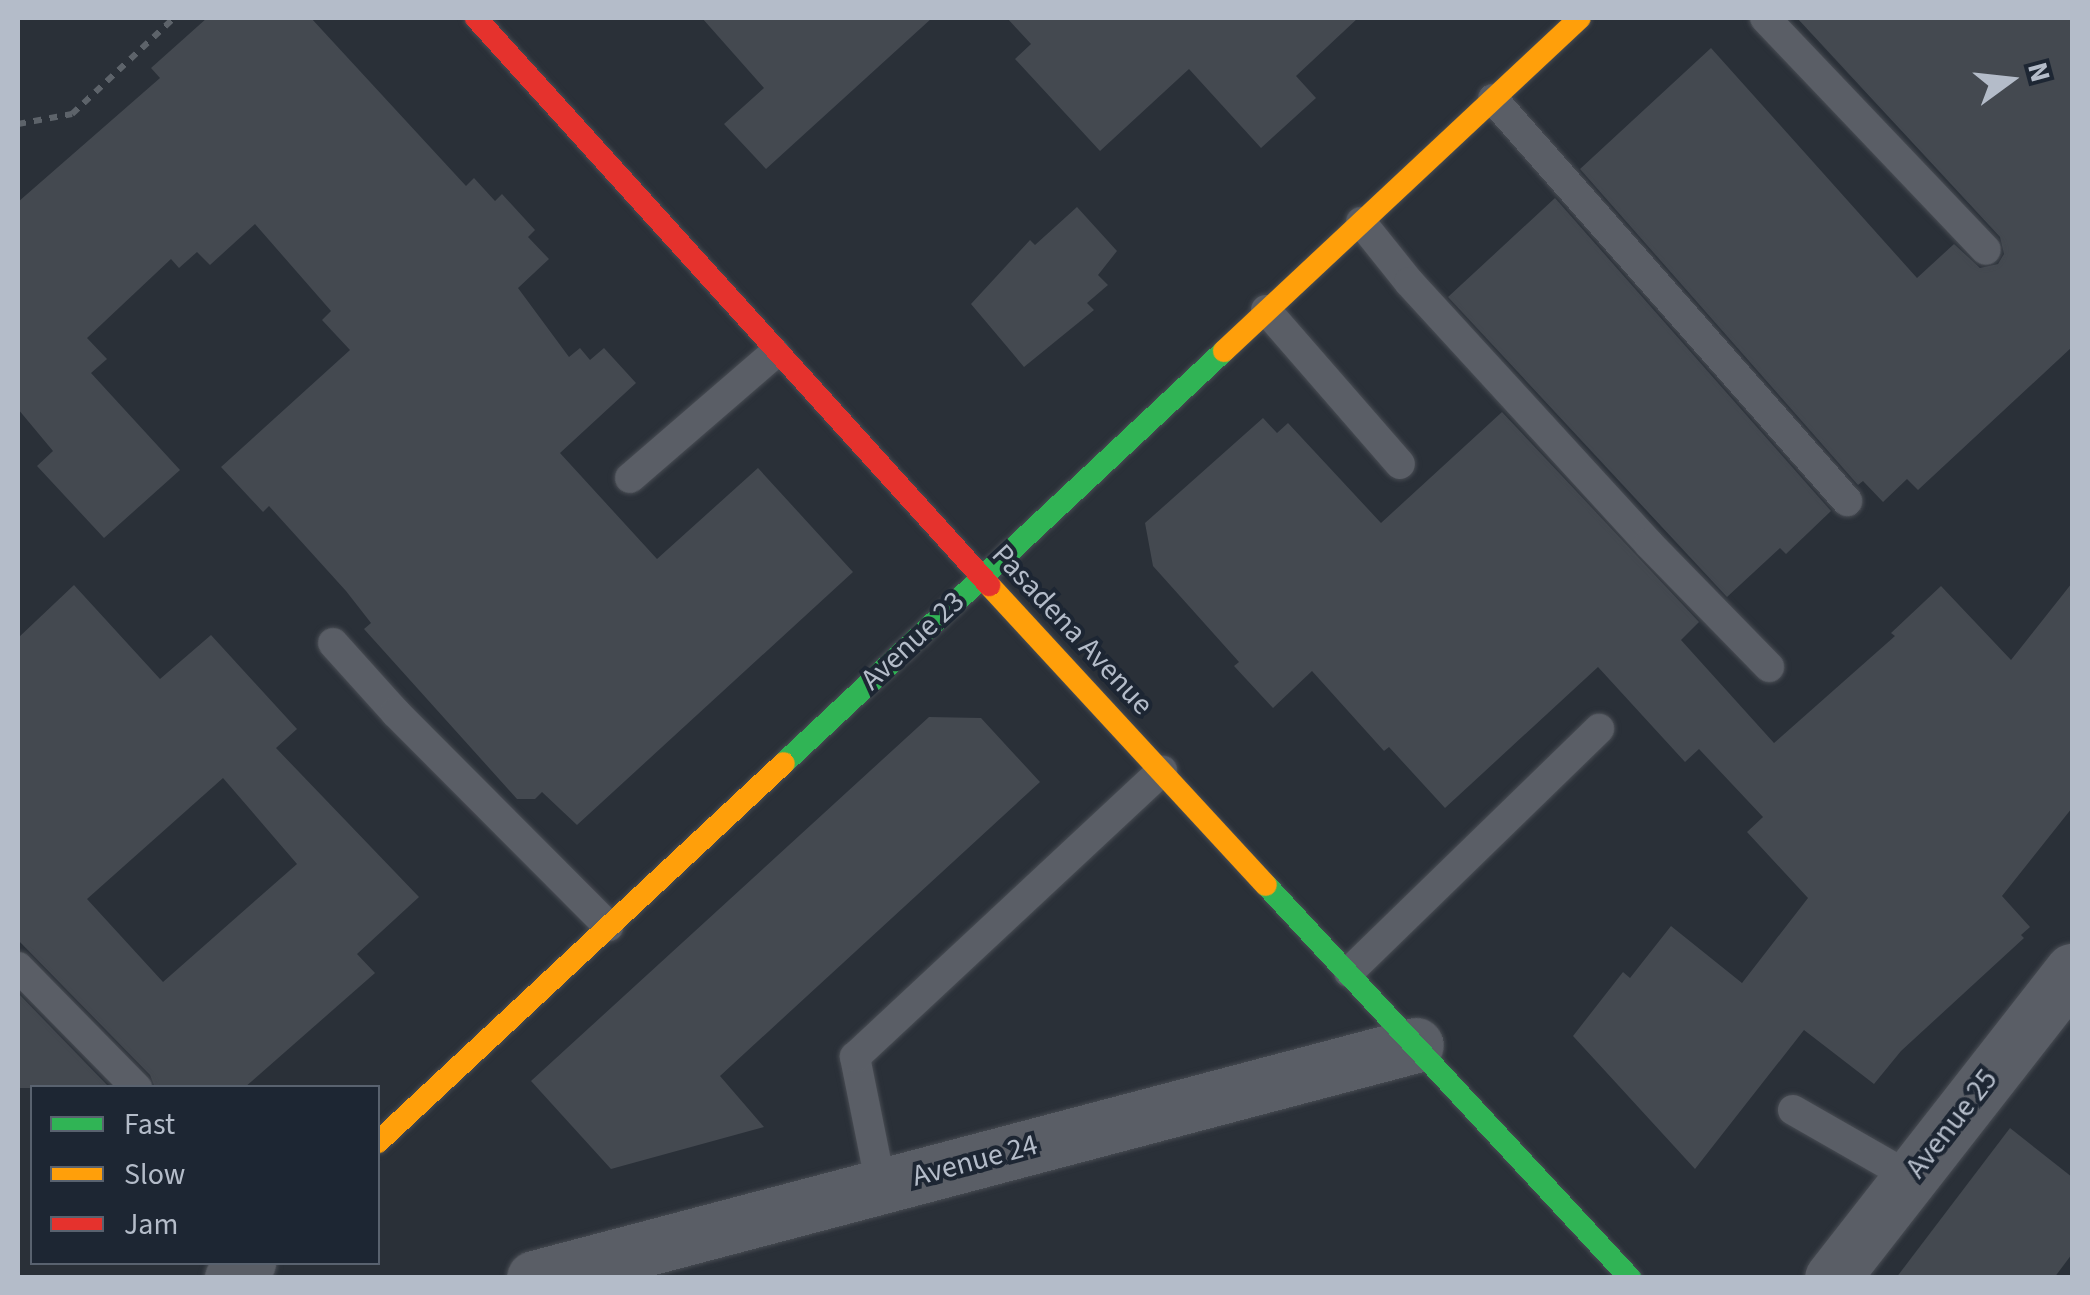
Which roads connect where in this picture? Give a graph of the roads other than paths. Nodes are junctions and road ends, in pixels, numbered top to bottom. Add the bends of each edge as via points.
1 (476, 18) edge
2 (1580, 18) edge
3 (1765, 18) edge
4 (1492, 99) junction
5 (1361, 222) junction
6 (1986, 250) dead end
7 (1266, 310) junction
8 (774, 353) junction
9 (1400, 464) dead end
10 (630, 478) dead end
11 (1847, 501) dead end
12 (981, 576) junction
13 (333, 643) dead end
14 (1769, 667) dead end
15 (1598, 729) dead end
16 (1162, 771) junction
17 (608, 926) junction
18 (18, 967) edge
19 (2072, 971) edge
20 (1349, 972) junction
21 (1416, 1045) junction
22 (134, 1085) edge
23 (1793, 1110) dead end
24 (380, 1140) edge
25 (1910, 1177) junction
26 (881, 1186) junction
27 (534, 1278) edge
28 (1630, 1278) edge
29 (1832, 1278) edge

1 - 8 main road, Pasadena Avenue
2 - 4 main road, Avenue 23
3 - 6 lane
4 - 5 main road, Avenue 23
4 - 11 lane
5 - 7 main road, Avenue 23
5 - 14 lane via 1409,282
7 - 9 lane
7 - 12 main road, Avenue 23
8 - 10 lane
8 - 12 main road, Pasadena Avenue
12 - 16 main road, Pasadena Avenue
12 - 17 main road, Avenue 23
13 - 17 lane
15 - 20 lane
16 - 20 main road, Pasadena Avenue
16 - 26 lane via 854,1057
17 - 24 main road, Avenue 23
18 - 22 lane
19 - 25 street, Avenue 25
20 - 21 main road, Pasadena Avenue
21 - 26 street, Avenue 24
21 - 28 main road, Pasadena Avenue
23 - 25 lane
25 - 29 street, Avenue 25
26 - 27 street, Avenue 24

